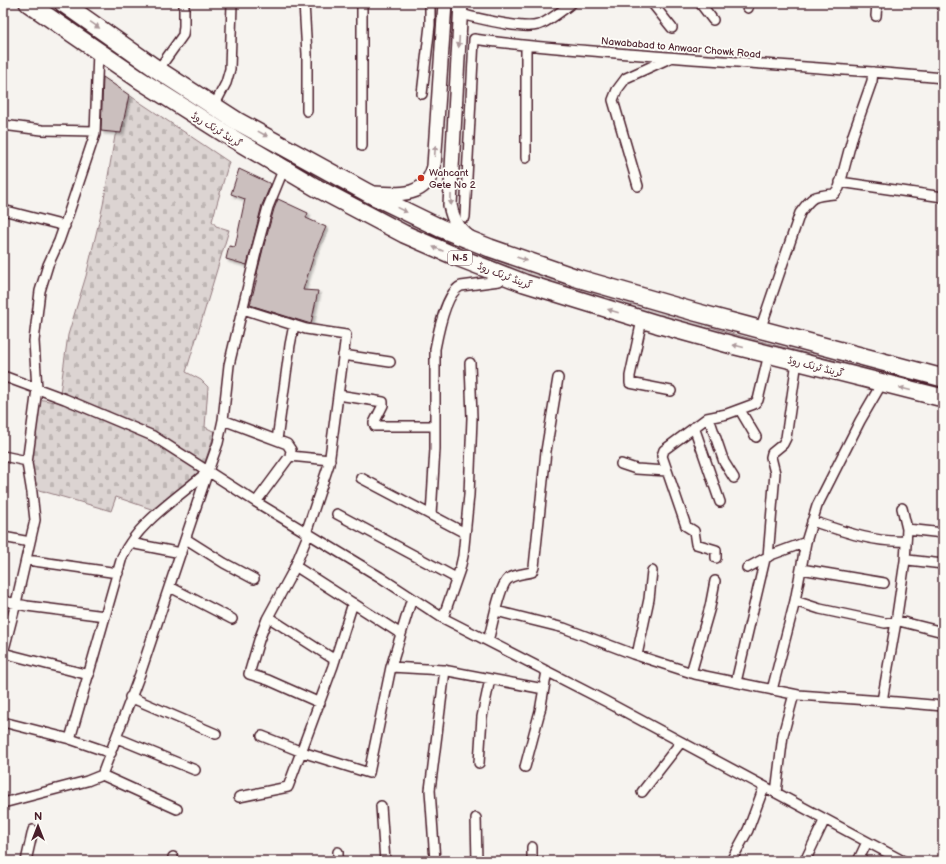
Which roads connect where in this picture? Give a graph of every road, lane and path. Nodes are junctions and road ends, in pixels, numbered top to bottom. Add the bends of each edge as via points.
1 (28, 3) edge
2 (184, 3) edge
3 (232, 3) edge
4 (304, 3) edge
5 (362, 3) edge
6 (430, 3) edge
7 (445, 3) edge
8 (557, 3) edge
9 (572, 3) edge
10 (652, 3) edge
11 (700, 3) edge
12 (877, 3) edge
13 (940, 3) edge
14 (71, 5) edge
15 (943, 7) edge
16 (460, 9) edge
17 (562, 11) junction
18 (876, 16) dead end
19 (713, 20) dead end
20 (672, 28) dead end
21 (526, 46) junction
22 (98, 51) junction
23 (671, 58) junction
24 (158, 70) junction
25 (873, 72) junction
26 (943, 78) edge
27 (422, 94) dead end
28 (214, 106) junction
29 (307, 111) dead end
30 (237, 121) junction
31 (3, 125) edge
32 (95, 131) junction
33 (227, 135) junction
34 (362, 146) dead end
35 (526, 158) dead end
36 (284, 168) junction
37 (840, 182) junction
38 (638, 186) dead end
39 (368, 193) junction
40 (943, 197) edge
41 (3, 210) edge
42 (465, 216) dead end
43 (65, 226) junction
44 (476, 243) junction
45 (506, 276) junction
46 (243, 309) junction
47 (642, 320) junction
48 (294, 325) junction
49 (760, 330) junction
50 (769, 354) junction
51 (344, 355) junction
52 (797, 361) junction
53 (390, 362) dead end
54 (887, 363) junction
55 (470, 364) dead end
56 (3, 376) edge
57 (558, 378) dead end
58 (943, 378) edge
59 (882, 383) junction
60 (38, 389) junction
61 (671, 392) dead end
62 (338, 395) junction
63 (943, 398) edge
64 (740, 410) junction
65 (709, 418) junction
66 (223, 420) junction
67 (435, 426) junction
68 (694, 428) junction
69 (756, 438) dead end
70 (277, 440) junction
71 (3, 456) edge
72 (290, 456) junction
73 (330, 460) junction
74 (27, 461) junction
75 (621, 464) dead end
76 (667, 470) junction
77 (208, 471) junction
78 (361, 478) dead end
79 (734, 478) dead end
80 (256, 502) junction
81 (720, 502) dead end
82 (902, 508) dead end
83 (337, 514) dead end
84 (431, 515) junction
85 (812, 521) junction
86 (906, 529) junction
87 (465, 533) junction
88 (943, 533) edge
89 (307, 534) junction
90 (3, 537) edge
91 (186, 539) junction
92 (906, 541) junction
93 (30, 542) junction
94 (806, 542) junction
95 (130, 543) junction
96 (181, 553) junction
97 (716, 558) dead end
98 (767, 558) junction
99 (26, 560) junction
100 (908, 560) dead end
101 (943, 564) edge
102 (296, 566) junction
103 (747, 568) dead end
104 (801, 569) junction
105 (652, 571) dead end
106 (118, 573) junction
107 (456, 578) junction
108 (254, 579) dead end
109 (715, 581) dead end
110 (884, 583) dead end
111 (170, 587) junction
112 (412, 598) junction
113 (3, 601) edge
114 (795, 601) junction
115 (353, 603) junction
116 (16, 604) junction
117 (496, 611) junction
118 (105, 616) junction
119 (268, 617) junction
120 (232, 618) dead end
121 (443, 618) junction
122 (896, 622) junction
123 (943, 632) edge
124 (401, 634) junction
125 (488, 641) junction
126 (637, 655) junction
127 (336, 660) junction
128 (391, 667) junction
129 (445, 670) junction
130 (547, 671) junction
131 (691, 673) junction
132 (89, 675) junction
133 (490, 679) junction
134 (736, 682) junction
135 (544, 689) junction
136 (772, 690) junction
137 (794, 694) junction
138 (130, 697) junction
139 (882, 701) junction
140 (320, 703) junction
141 (943, 706) edge
142 (3, 722) edge
143 (216, 734) dead end
144 (262, 736) dead end
145 (117, 738) junction
146 (70, 739) junction
147 (681, 742) junction
148 (302, 752) junction
149 (111, 753) junction
150 (479, 763) dead end
151 (525, 767) dead end
152 (196, 770) dead end
153 (102, 775) junction
154 (764, 787) junction
155 (642, 792) dead end
156 (776, 793) junction
157 (239, 797) dead end
158 (3, 803) edge
159 (381, 806) dead end
160 (177, 808) dead end
161 (476, 818) dead end
162 (825, 819) junction
163 (33, 830) dead end
164 (867, 842) junction
165 (532, 847) dead end
166 (26, 861) edge
167 (385, 861) edge
168 (435, 861) edge
169 (477, 861) edge
170 (532, 861) edge
171 (731, 861) edge
172 (805, 861) edge
173 (858, 861) edge
174 (902, 861) edge

1 - 22 highway, گرینڈ ٹرنک روڈ / N-5
2 - 24 street via 183,35
3 - 28 street via 230,68 226,83
4 - 29 street
5 - 34 street
6 - 27 street
39 -> 7 main road via 409,193 432,176
8 - 17 street
9 - 17 street
10 - 20 street
11 - 19 street
12 - 18 street
13 - 15 street
14 -> 24 highway, گرینڈ ٹرنک روڈ / N-5
16 - 17 street via 521,26 538,25
16 -> 44 main road via 450,205 452,216 459,228
21 - 23 street, Nawababad to Anwaar Chowk Road
21 - 35 street
21 - 42 street, Nawababad to Anwaar Chowk Road via 474,39
22 - 32 street
22 - 33 highway, گرینڈ ٹرنک روڈ / N-5
23 - 25 street, Nawababad to Anwaar Chowk Road
23 - 38 street via 626,78 614,96
24 - 28 highway, گرینڈ ٹرنک روڈ / N-5
25 - 26 street, Nawababad to Anwaar Chowk Road
25 - 37 street
28 - 30 highway, گرینڈ ٹرنک روڈ / N-5
30 - 33 highway
30 -> 39 highway, گرینڈ ٹرنک روڈ / N-5
31 - 32 street via 42,130
32 - 43 street
33 - 36 highway, گرینڈ ٹرنک روڈ / N-5
45 -> 36 highway, گرینڈ ٹرنک روڈ / N-5 via 404,234
36 - 46 street via 268,207
37 - 40 street
37 - 49 street via 834,194 814,196 800,213
39 -> 44 highway, گرینڈ ٹرنک روڈ / N-5
41 - 43 street
43 - 60 street via 40,291 34,341
44 -> 49 highway, گرینڈ ٹرنک روڈ / N-5 via 577,278
47 -> 45 highway, گرینڈ ٹرنک روڈ / N-5
45 - 67 street via 498,281 456,288 449,299 435,349
46 - 48 street
46 - 66 street via 229,365
50 -> 47 highway, گرینڈ ٹرنک روڈ / N-5
47 - 61 street via 630,383
48 - 51 street via 346,335
48 - 70 street
49 - 54 highway, گرینڈ ٹرنک روڈ / N-5
50 - 52 highway, گرینڈ ٹرنک روڈ / N-5
50 - 64 street via 758,400
51 - 53 street
51 - 62 street
52 - 59 highway, گرینڈ ٹرنک روڈ / N-5
52 - 98 street via 786,438 771,457 774,473
54 - 58 highway, گرینڈ ٹرنک روڈ / N-5
54 - 59 highway
55 - 87 street via 472,418
56 - 60 street
57 - 117 street via 546,451 534,567 532,572 515,575 507,580 502,588
63 -> 59 highway, گرینڈ ٹرنک روڈ / N-5
59 - 85 street via 841,457
60 - 74 street
60 - 77 street via 153,436
62 - 67 street via 383,402 375,426
62 - 73 street
64 - 65 street
64 - 69 street
65 - 68 street
65 - 79 street via 724,462
66 - 70 street
66 - 77 street
67 - 84 street
68 - 76 street via 664,450 662,456
68 - 81 street
70 - 72 street via 287,444 291,450
71 - 74 street
72 - 73 street
72 - 80 street
73 - 89 street
74 - 93 street via 35,520
75 - 76 street via 636,469
76 - 97 street via 686,526 694,530 696,544 716,550
77 - 80 street
77 - 91 street
77 - 95 street via 176,497
78 - 84 street
80 - 89 street
82 - 86 street
83 - 107 street
84 - 87 street
85 - 92 street via 860,536
85 - 94 street
86 - 88 street
86 - 92 street
87 - 107 street via 463,556
89 - 102 street
89 - 112 street
90 - 93 street
91 - 96 street
91 - 108 street
92 - 122 street
93 - 99 street
94 - 98 street
94 - 104 street
95 - 96 street
95 - 106 street via 122,557
96 - 111 street
98 - 103 street
98 - 134 street
99 - 106 street
99 - 116 street
100 - 101 street
102 - 115 street
102 - 119 street
104 - 110 street
104 - 114 street
105 - 126 street
106 - 118 street
107 - 121 street
109 - 131 street
111 - 120 street
111 - 138 street
112 - 121 street
112 - 124 street
113 - 116 street
114 - 122 street via 885,623
114 - 136 street
115 - 124 street
115 - 127 street
116 - 118 street
116 - 132 street via 3,653
117 - 125 street
117 - 126 street via 564,628
118 - 132 street
119 - 127 street
119 - 140 street via 249,674
121 - 125 street
122 - 123 street
122 - 139 street
124 - 128 street
125 - 130 street
126 - 131 street
127 - 140 street
128 - 129 street
128 - 148 street via 370,773
129 - 133 street
129 - 168 street via 430,790
130 - 135 street
130 - 147 street
131 - 134 street
132 - 146 street
133 - 135 street
133 - 150 street via 482,717
134 - 136 street
135 - 151 street
136 - 137 street
137 - 139 street
137 - 156 street via 783,735
138 - 143 street
138 - 145 street
139 - 141 street
140 - 148 street
142 - 146 street
144 - 148 street
145 - 149 street
145 - 152 street
146 - 149 street
147 - 154 street
147 - 155 street
148 - 157 street via 288,787
149 - 153 street
153 - 158 street
153 - 160 street
154 - 156 street
154 - 171 street via 748,830
156 - 162 street
159 - 167 street
161 - 169 street
162 - 164 street
162 - 172 street
163 - 166 street
164 - 173 street
164 - 174 street
165 - 170 street

